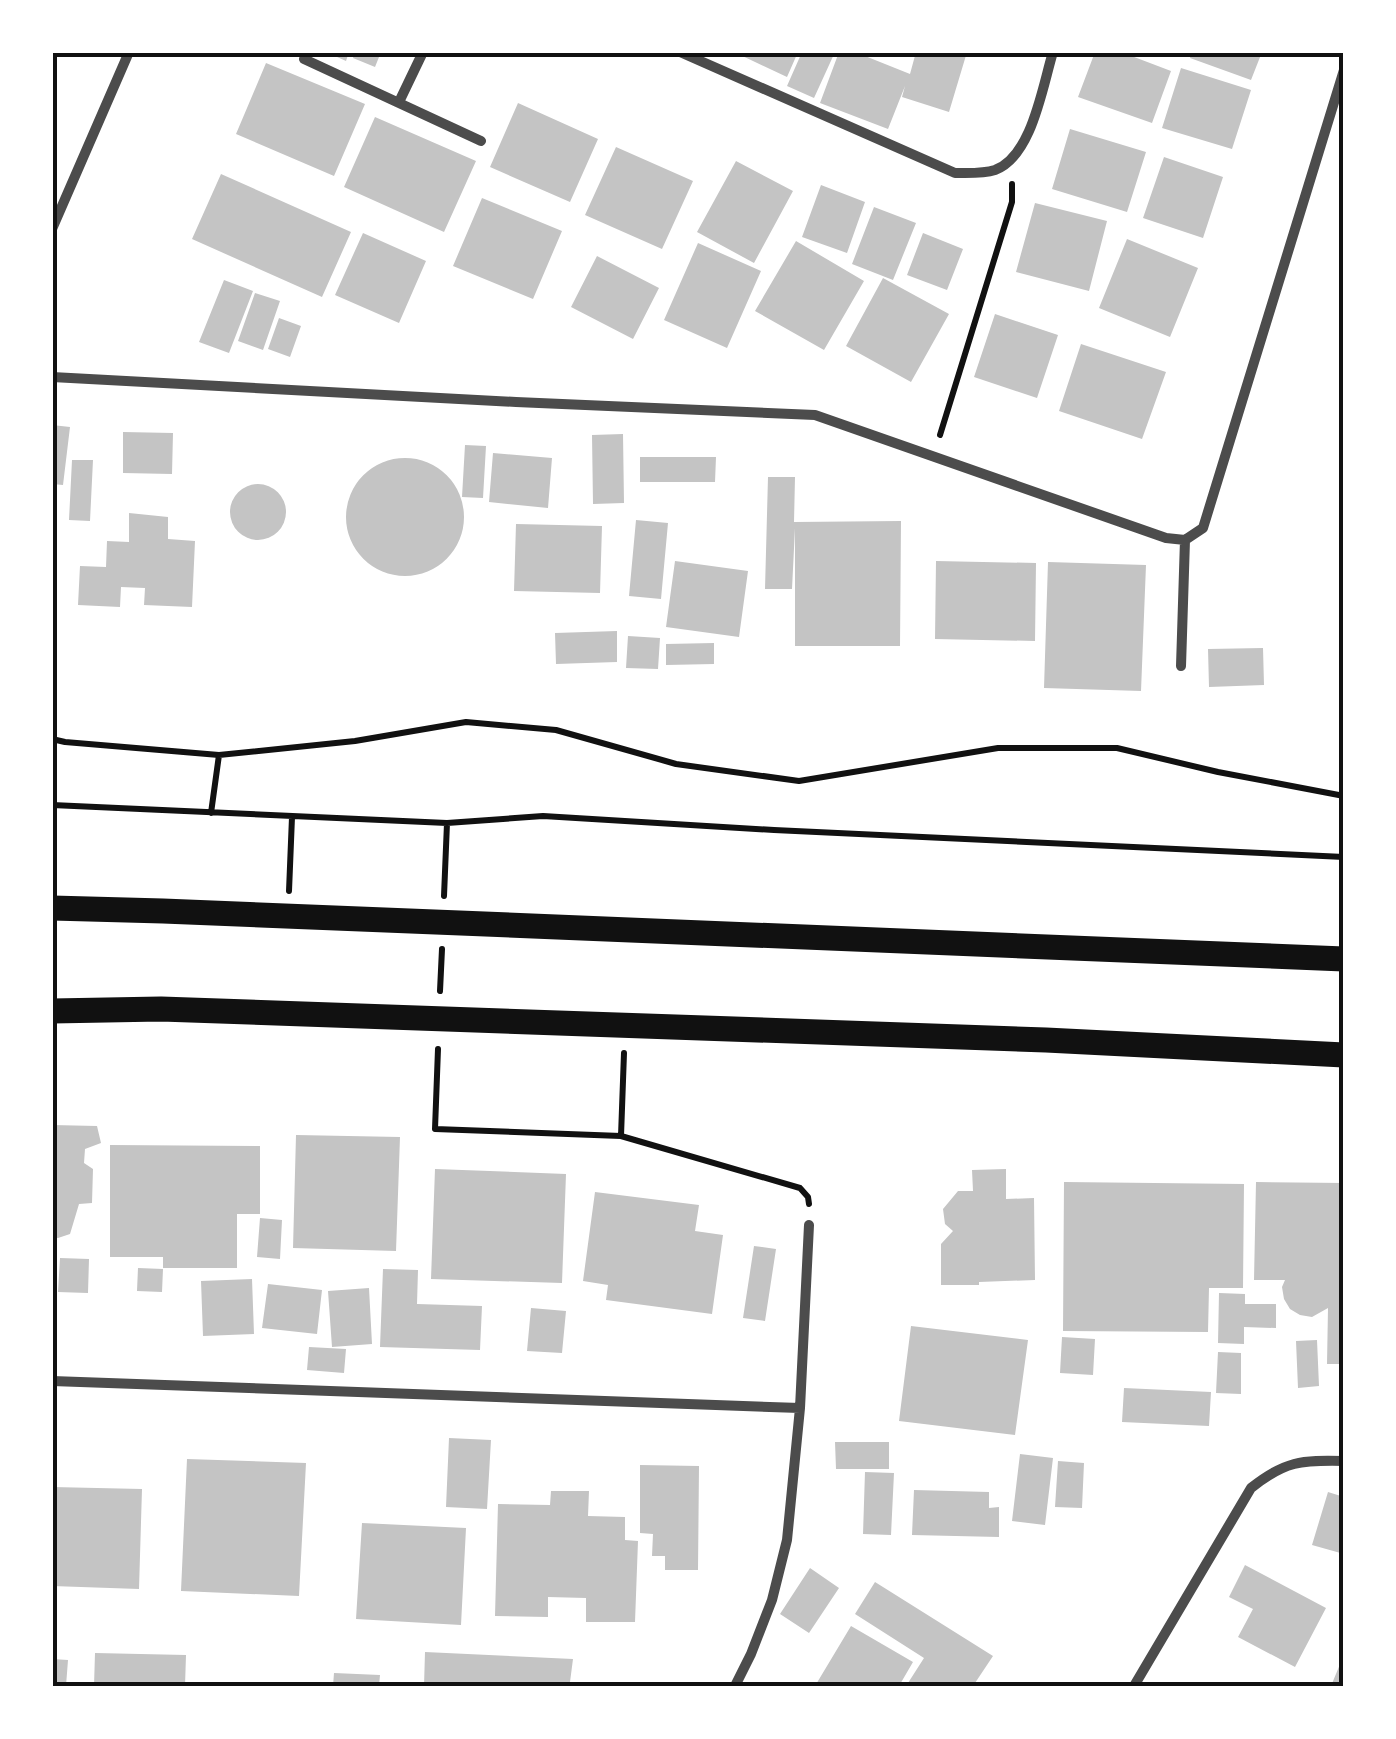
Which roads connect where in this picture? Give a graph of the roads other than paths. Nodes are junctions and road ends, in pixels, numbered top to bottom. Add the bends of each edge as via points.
1 (129, 52) edge
2 (423, 52) edge
3 (680, 52) edge
4 (1053, 52) edge
5 (304, 59) dead end
6 (1344, 70) edge
7 (398, 102) junction
8 (481, 141) dead end
9 (52, 230) edge
10 (52, 376) edge
11 (1185, 540) junction
12 (1181, 666) dead end
13 (52, 908) edge
14 (1344, 959) edge
15 (52, 1011) edge
16 (1344, 1056) edge
17 (809, 1225) road end
18 (52, 1381) edge
19 (800, 1408) junction
20 (1344, 1461) edge
21 (734, 1686) edge
22 (1134, 1686) edge

1 - 9 street
2 - 7 street
3 - 4 street via 955,173 992,171 1012,160 1026,140
5 - 7 street
6 - 11 street via 1203,528
7 - 8 street
10 - 11 street via 815,415
11 - 12 street
13 - 14 main road
15 - 16 main road via 625,1025
17 - 19 street
18 - 19 street
19 - 21 street via 787,1540 772,1600
20 - 22 street via 1296,1462 1251,1488

